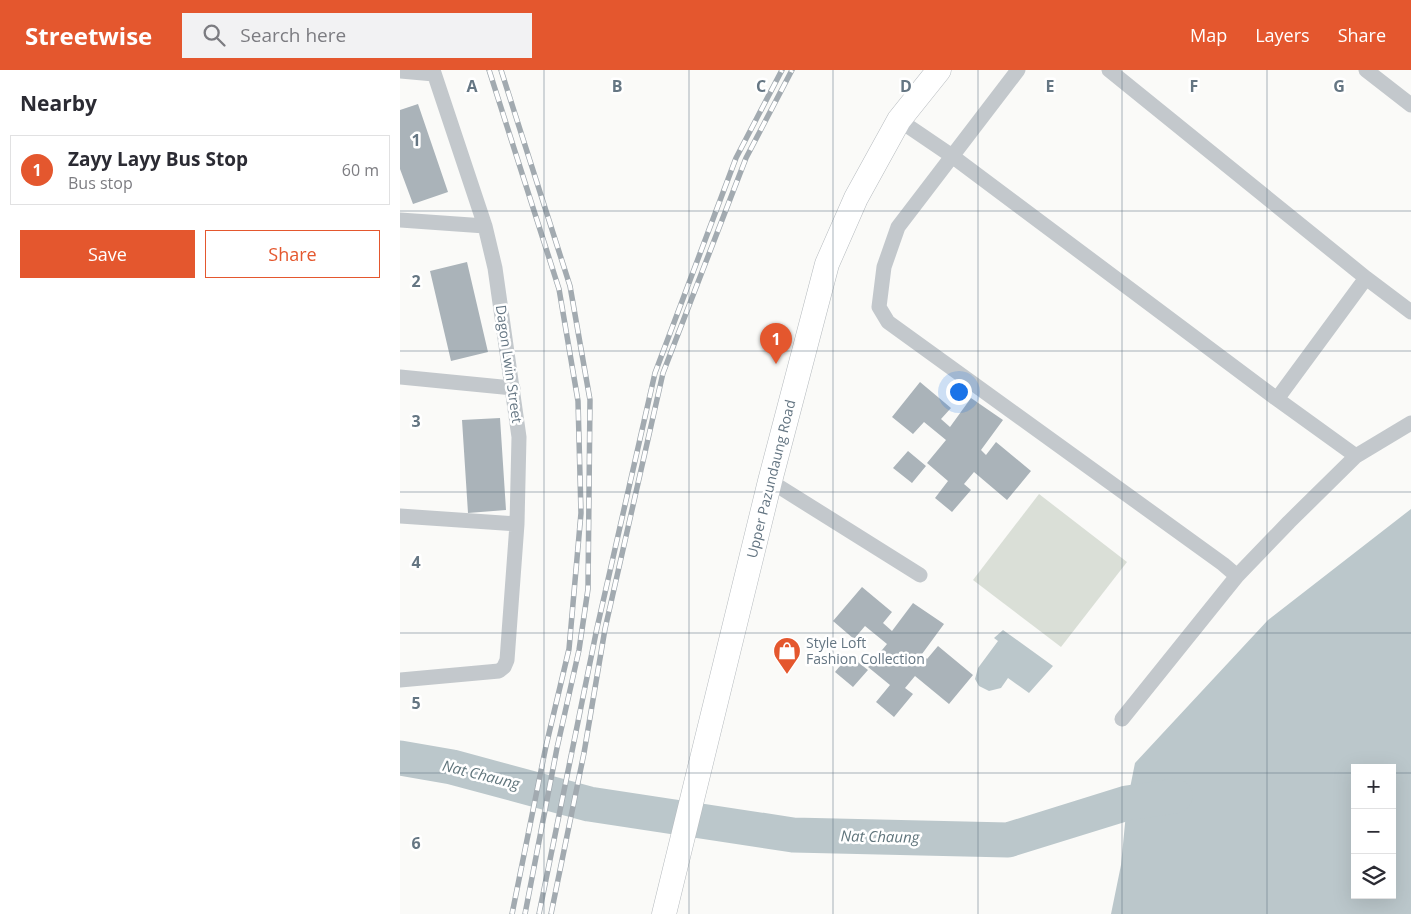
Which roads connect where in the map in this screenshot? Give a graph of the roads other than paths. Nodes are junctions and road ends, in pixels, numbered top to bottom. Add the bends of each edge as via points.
1 (939, 70) edge
2 (1018, 70) edge
3 (1109, 70) edge
4 (1366, 70) edge
5 (400, 71) edge
6 (434, 72) edge
7 (1411, 105) edge
8 (899, 120) junction
9 (952, 156) junction
10 (400, 220) edge
11 (485, 226) junction
12 (1366, 278) junction
13 (1411, 312) edge
14 (400, 378) edge
15 (513, 388) junction
16 (1278, 399) junction
17 (1411, 423) edge
18 (1356, 456) junction
19 (770, 481) junction
20 (400, 516) edge
21 (517, 524) junction
22 (920, 575) dead end
23 (1237, 576) junction
24 (400, 680) edge
25 (1122, 719) dead end
26 (664, 914) edge

1 - 8 main road, Upper Pazundaung Road
2 - 9 street
3 - 12 street
4 - 7 street
5 - 6 street
6 - 11 street, Dagon Lwin Street
8 - 9 street
8 - 19 main road, Upper Pazundaung Road via 856,198 827,264
9 - 16 street
9 - 23 street via 898,227 884,267 879,307 888,322
10 - 11 street
11 - 15 street, Dagon Lwin Street via 495,268
12 - 13 street
12 - 16 street
14 - 15 street
15 - 21 street, Dagon Lwin Street via 519,437
16 - 18 street
17 - 18 street
18 - 23 street
19 - 22 street
19 - 26 main road, Upper Pazundaung Road
20 - 21 street
21 - 24 street, Dagon Lwin Street via 504,667 499,671
23 - 25 street

